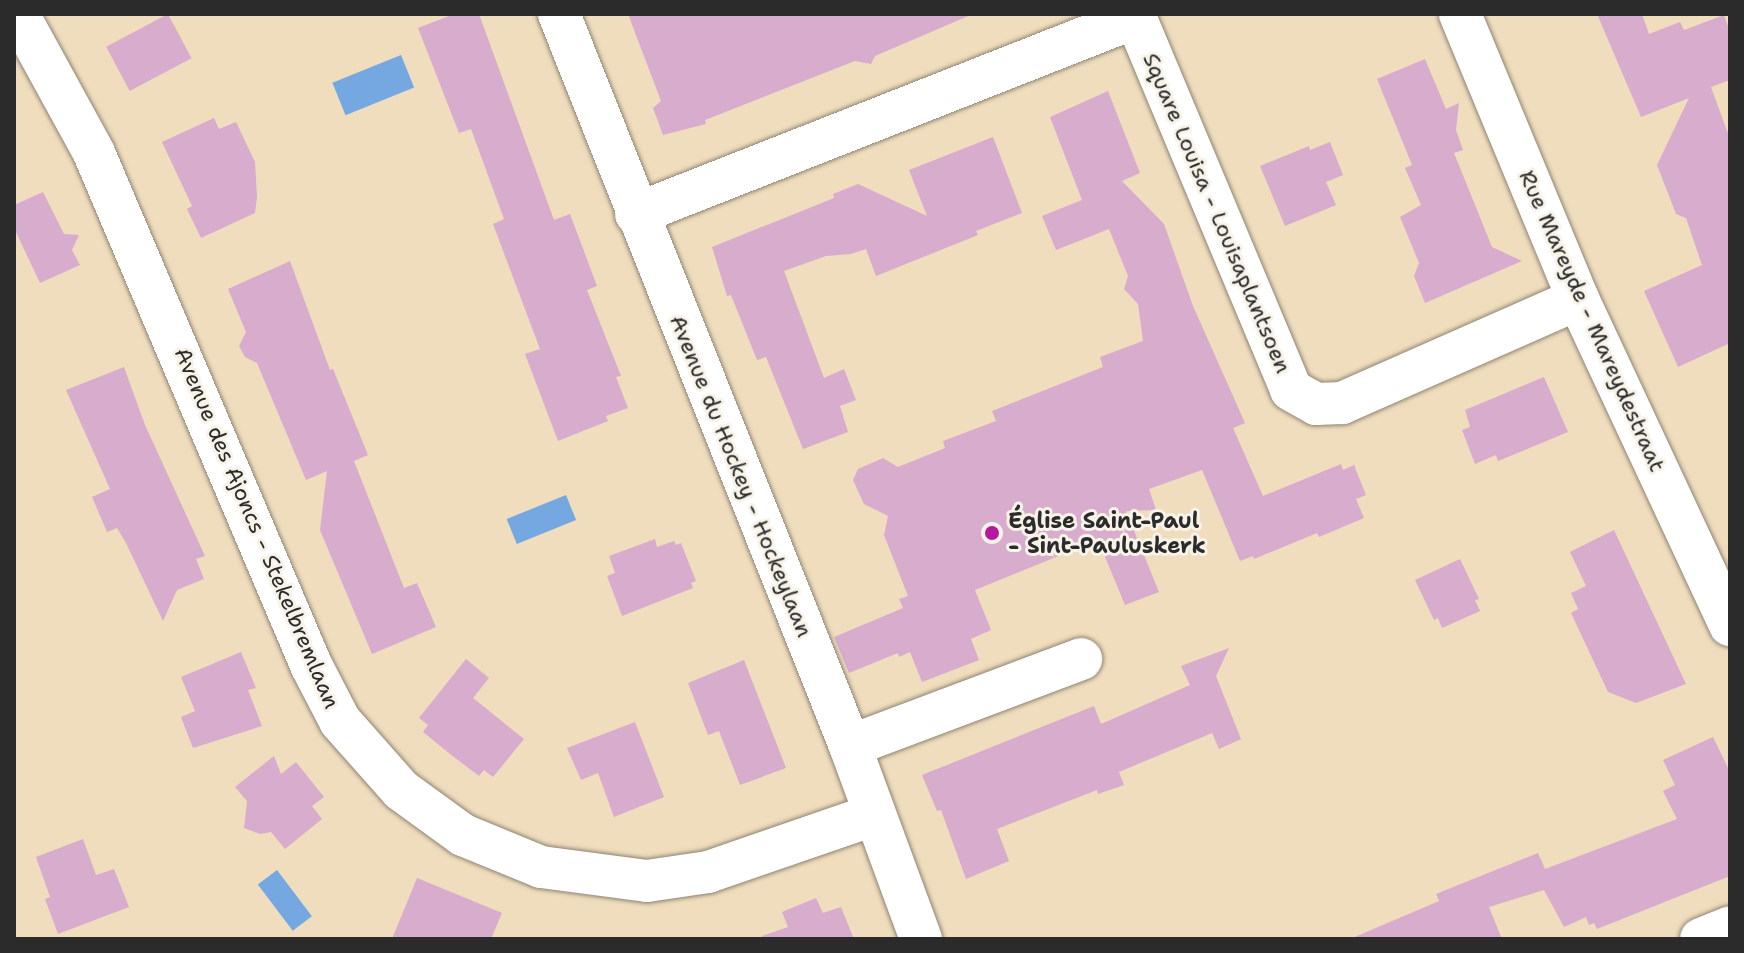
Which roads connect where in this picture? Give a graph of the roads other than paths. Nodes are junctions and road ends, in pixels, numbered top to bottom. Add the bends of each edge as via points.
1 (18, 14) edge
2 (559, 14) edge
3 (1460, 14) edge
4 (1134, 16) edge
5 (636, 214) junction
6 (1578, 299) junction
7 (1730, 625) edge
8 (1081, 659) dead end
9 (850, 746) junction
10 (874, 815) junction
11 (1730, 927) edge
12 (921, 939) edge
13 (1701, 939) edge

1 - 10 street, Avenue des Ajoncs - Stekelbremlaan via 94,153 311,665 340,721 401,790 463,835 541,867 647,881 708,872
2 - 5 street, Avenue du Hockey - Hockeylaan
3 - 6 street, Rue Mareyde - Mareydestraat
4 - 5 street
4 - 6 street, Square Louisa - Louisaplantsoen via 1291,390 1316,404 1342,403
5 - 9 street, Avenue du Hockey - Hockeylaan
6 - 7 street, Rue Mareyde - Mareydestraat
8 - 9 street
9 - 10 street, Avenue du Hockey - Hockeylaan
10 - 12 street, Avenue du Hockey - Hockeylaan
11 - 13 street

